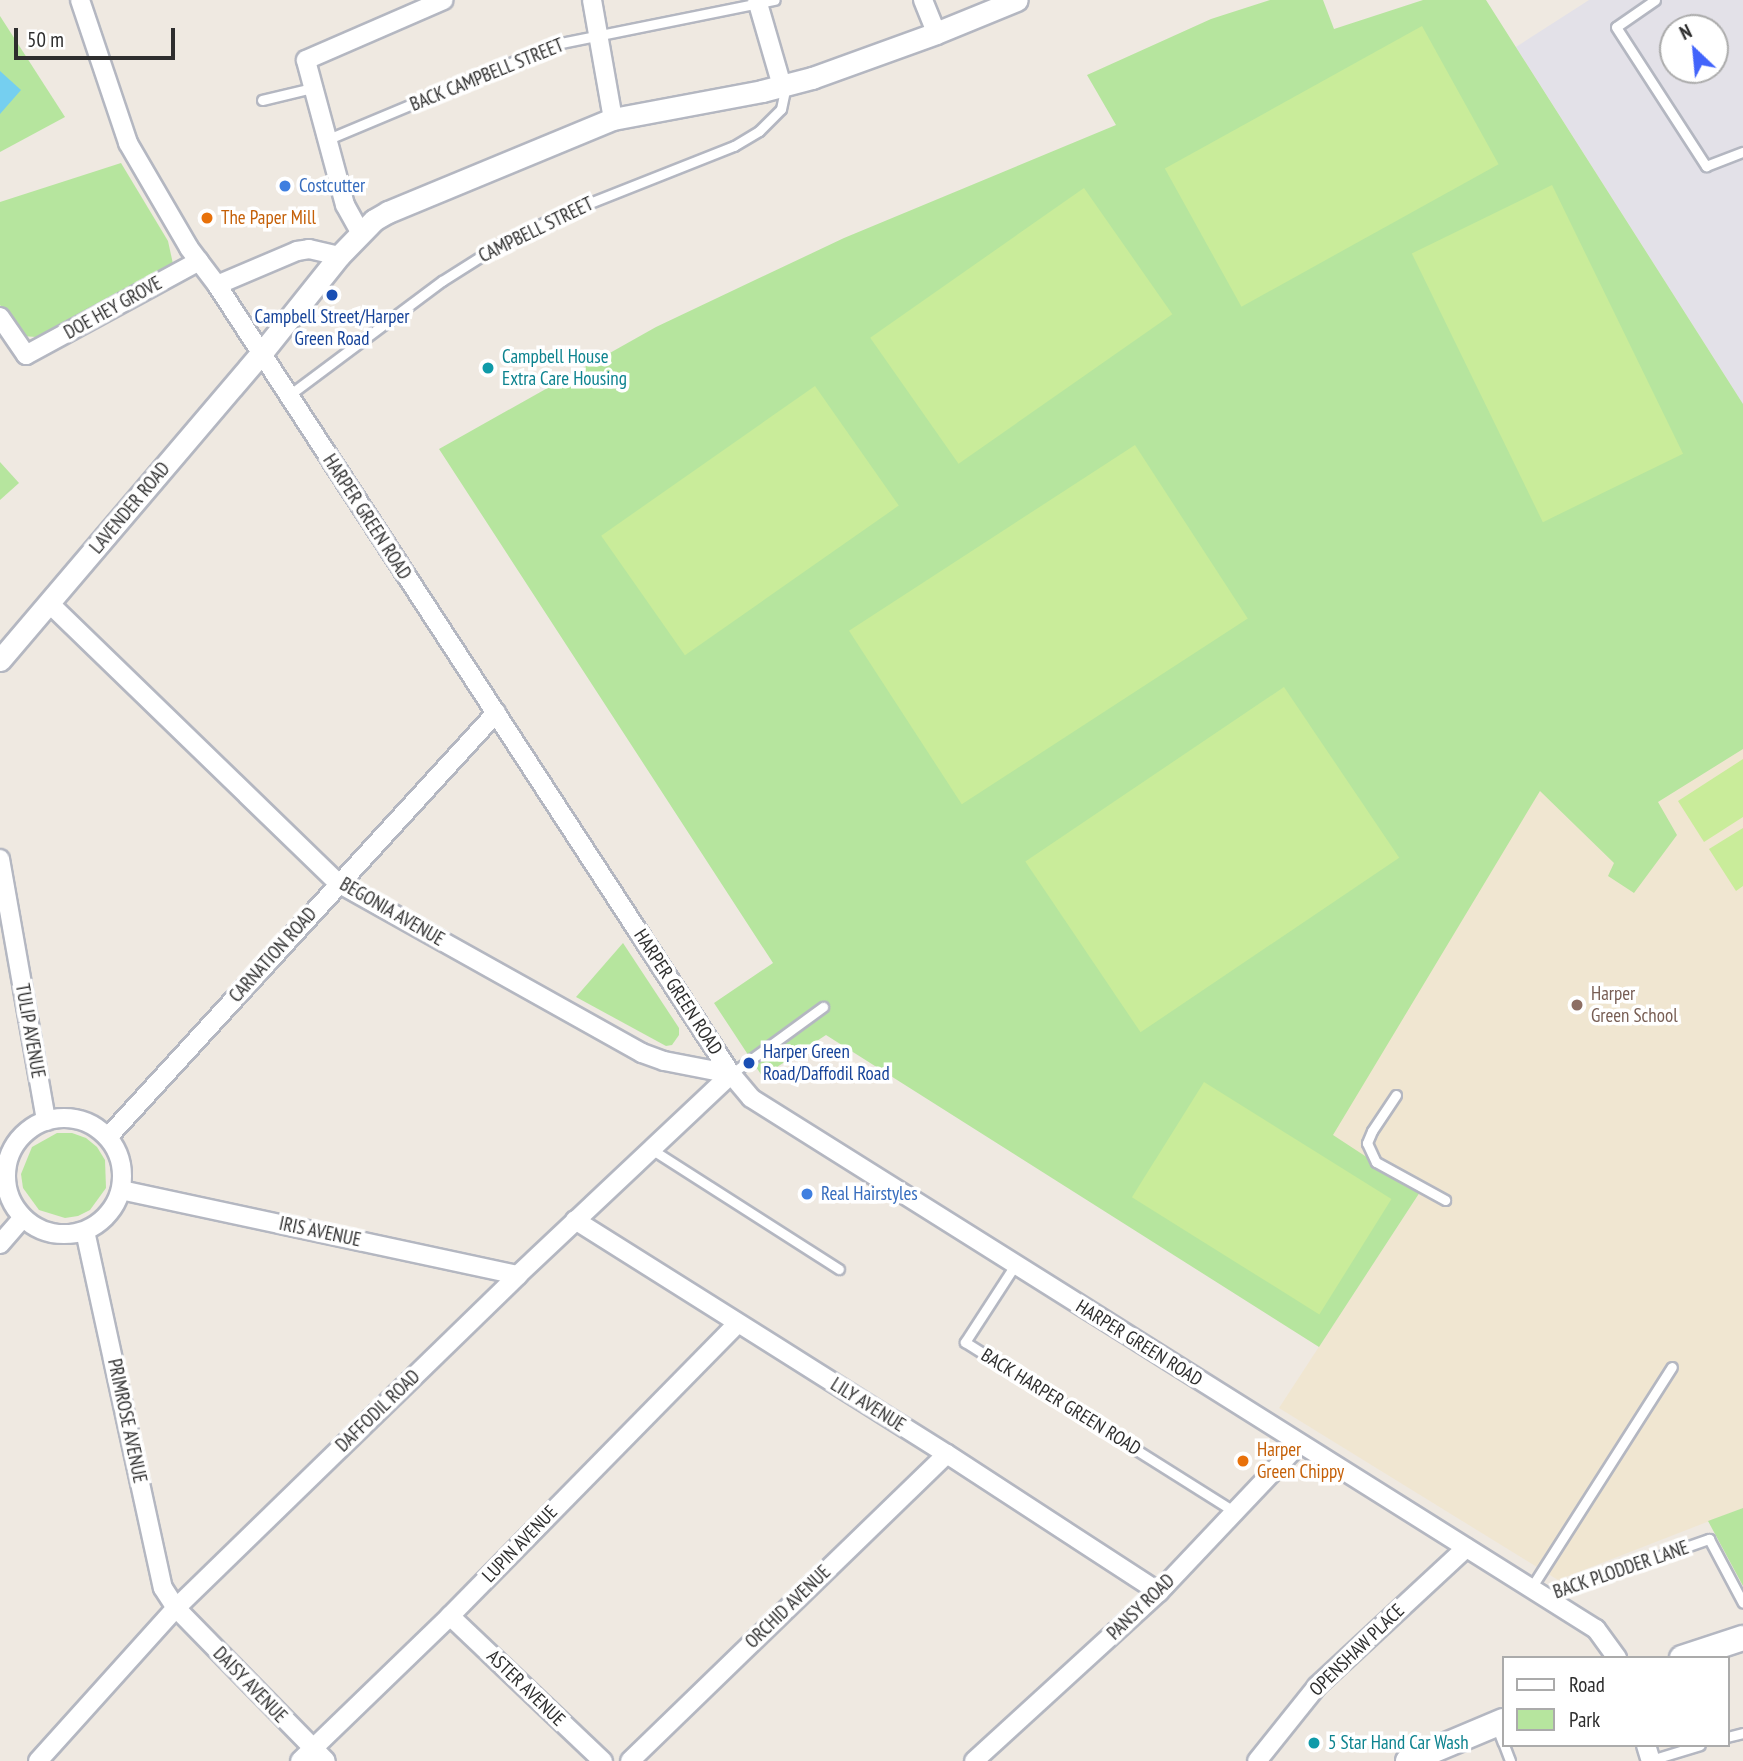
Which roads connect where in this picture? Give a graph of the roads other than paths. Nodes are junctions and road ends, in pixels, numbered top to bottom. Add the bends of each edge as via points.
1 (80, 0) edge
2 (444, 0) edge
3 (592, 0) edge
4 (775, 0) edge
5 (923, 0) edge
6 (1017, 0) edge
7 (1655, 0) edge
8 (757, 3) edge
9 (936, 33) junction
10 (598, 36) junction
11 (784, 85) junction
12 (312, 88) junction
13 (262, 100) dead end
14 (613, 119) junction
15 (326, 140) junction
16 (1743, 152) edge
17 (360, 232) junction
18 (339, 256) junction
19 (199, 261) junction
20 (217, 285) junction
21 (0, 317) edge
22 (26, 355) junction
23 (260, 355) junction
24 (20, 373) dead end
25 (288, 396) junction
26 (49, 603) junction
27 (0, 660) edge
28 (496, 713) junction
29 (0, 859) edge
30 (338, 883) junction
31 (823, 1007) dead end
32 (731, 1074) junction
33 (1396, 1095) dead end
34 (46, 1121) junction
35 (108, 1137) junction
36 (651, 1149) junction
37 (3, 1165) edge
38 (121, 1190) junction
39 (1445, 1200) dead end
40 (23, 1218) junction
41 (575, 1220) junction
42 (85, 1231) junction
43 (0, 1244) edge
44 (1015, 1265) junction
45 (839, 1269) dead end
46 (517, 1275) junction
47 (737, 1324) junction
48 (1672, 1367) dead end
49 (1299, 1444) junction
50 (947, 1454) junction
51 (1235, 1511) junction
52 (1466, 1548) junction
53 (1159, 1592) junction
54 (1538, 1593) junction
55 (1743, 1602) edge
56 (176, 1608) junction
57 (450, 1616) junction
58 (1743, 1638) edge
59 (1615, 1656) edge
60 (1688, 1656) edge
61 (1502, 1733) edge
62 (1690, 1747) edge
63 (306, 1754) edge
64 (1649, 1755) edge
65 (38, 1761) edge
66 (326, 1761) edge
67 (603, 1761) edge
68 (630, 1761) edge
69 (974, 1761) edge
70 (1257, 1761) edge
71 (1408, 1761) edge

1 - 19 street, HARPER GREEN ROAD via 128,143
2 - 12 street via 306,60
3 - 10 street
4 - 8 lane, BACK CAMPBELL STREET
5 - 9 street
6 - 9 street
7 - 16 lane via 1616,27 1706,166
8 - 10 lane, BACK CAMPBELL STREET
8 - 11 street
9 - 11 street
10 - 14 street
10 - 15 lane, BACK CAMPBELL STREET via 556,44
11 - 14 street
11 - 25 lane, CAMPBELL STREET via 781,109 758,131 734,146 562,214 502,243 442,281
12 - 13 lane
12 - 15 street
14 - 17 street via 388,212
15 - 17 street via 345,205
17 - 18 street
18 - 20 street via 298,251
18 - 23 street
19 - 20 street, HARPER GREEN ROAD
19 - 22 street, DOE HEY GROVE
20 - 23 street, HARPER GREEN ROAD
21 - 22 street
22 - 24 street
23 - 25 street, HARPER GREEN ROAD
23 - 26 street, LAVENDER ROAD
25 - 28 street, HARPER GREEN ROAD
26 - 27 street, LAVENDER ROAD
26 - 30 street, BEGONIA AVENUE
28 - 30 street, CARNATION ROAD
28 - 32 street, HARPER GREEN ROAD
29 - 34 street, TULIP AVENUE
30 - 32 street, BEGONIA AVENUE via 642,1053
30 - 35 street, CARNATION ROAD
31 - 32 lane
32 - 36 street, DAFFODIL ROAD
32 - 44 street, HARPER GREEN ROAD via 751,1098
33 - 39 lane via 1367,1143 1376,1162
34 - 35 street via 82,1121
34 - 37 street via 27,1131
35 - 38 street via 123,1171
36 - 41 street, DAFFODIL ROAD
36 - 45 lane
37 - 40 street via 12,1203
38 - 42 street via 102,1222
38 - 46 street, IRIS AVENUE
40 - 42 street via 52,1234
40 - 43 street
41 - 46 street, DAFFODIL ROAD
41 - 47 street, LILY AVENUE
42 - 56 street, PRIMROSE AVENUE via 163,1588
44 - 49 street, HARPER GREEN ROAD
44 - 51 lane, BACK HARPER GREEN ROAD via 965,1342
46 - 56 street, DAFFODIL ROAD
47 - 50 street, LILY AVENUE
47 - 57 street, LUPIN AVENUE
48 - 54 lane
49 - 51 street, PANSY ROAD
49 - 52 street, HARPER GREEN ROAD
50 - 53 street, LILY AVENUE
50 - 68 street, ORCHID AVENUE
51 - 53 street, PANSY ROAD
52 - 54 street, HARPER GREEN ROAD
52 - 70 street, OPENSHAW PLACE via 1317,1686
53 - 69 street, PANSY ROAD
54 - 55 lane, BACK PLODDER LANE via 1709,1539
54 - 59 street, HARPER GREEN ROAD via 1596,1629
56 - 63 street, DAISY AVENUE
56 - 65 street, DAFFODIL ROAD
57 - 63 street, LUPIN AVENUE
57 - 67 street, ASTER AVENUE
58 - 60 main road
61 - 71 main road
62 - 64 lane
63 - 66 street, DAISY AVENUE

